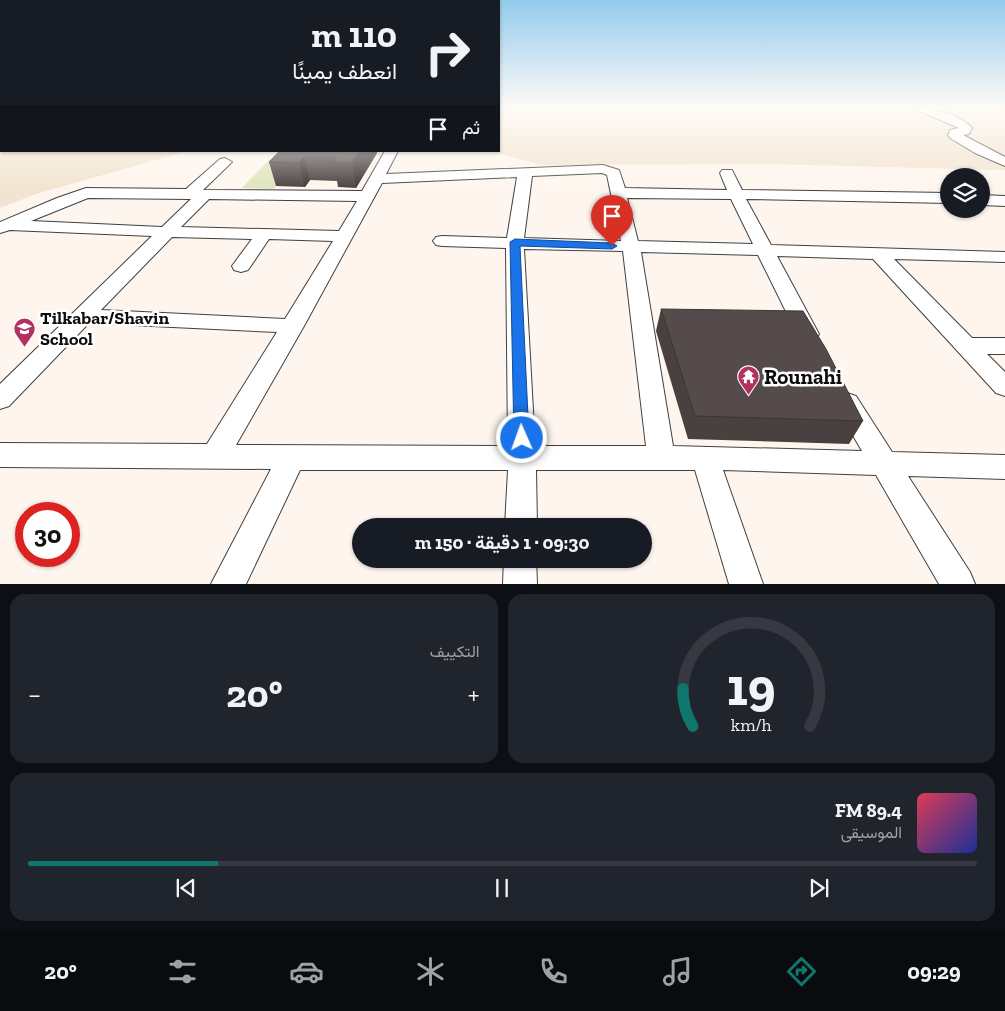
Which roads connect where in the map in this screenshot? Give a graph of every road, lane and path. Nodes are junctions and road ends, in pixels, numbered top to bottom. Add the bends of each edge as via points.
1 (954, 135) edge
2 (391, 152) edge
3 (225, 162) dead end
4 (1005, 162) edge
5 (526, 173) junction
6 (728, 173) dead end
7 (371, 188) junction
8 (619, 193) junction
9 (198, 194) junction
10 (736, 194) junction
11 (940, 198) edge
12 (990, 200) edge
13 (1005, 201) edge
14 (4, 226) edge
15 (167, 232) junction
16 (265, 233) junction
17 (345, 236) junction
18 (442, 241) dead end
19 (515, 242) junction
20 (631, 247) junction
21 (764, 249) junction
22 (878, 253) junction
23 (1005, 257) edge
24 (241, 266) dead end
25 (82, 316) junction
26 (293, 326) junction
27 (965, 346) junction
28 (1005, 346) edge
29 (816, 349) edge
30 (834, 382) edge
31 (1005, 387) edge
32 (0, 399) edge
33 (0, 455) edge
34 (215, 456) junction
35 (522, 457) junction
36 (292, 458) junction
37 (661, 458) junction
38 (705, 458) junction
39 (883, 464) junction
40 (1005, 467) edge
41 (521, 518) edge
42 (520, 568) edge
43 (228, 584) edge
44 (520, 584) edge
45 (746, 584) edge
46 (958, 584) edge

1 - 4 street
2 - 7 street
3 - 9 street
5 - 7 street
5 - 8 street via 607,170 615,174
5 - 19 street
6 - 10 street
7 - 9 street
7 - 17 street
8 - 10 street
8 - 20 street
9 - 14 street via 86,194
9 - 15 street
10 - 11 street
10 - 21 street
12 - 13 street
14 - 15 street
15 - 16 street
15 - 25 street
16 - 17 street
16 - 24 street
17 - 26 street
18 - 19 street
19 - 20 street
19 - 35 street
20 - 21 street
20 - 37 street via 650,322
21 - 22 street
21 - 29 street via 792,323
22 - 23 street
22 - 27 street
25 - 26 street
25 - 32 street
26 - 34 street
27 - 28 street
27 - 31 street
30 - 39 street
33 - 34 street
34 - 36 street
35 - 36 street
35 - 37 street
35 - 41 street
36 - 43 street
37 - 38 street
38 - 39 street
38 - 45 street
39 - 40 street
39 - 46 street
42 - 44 street

